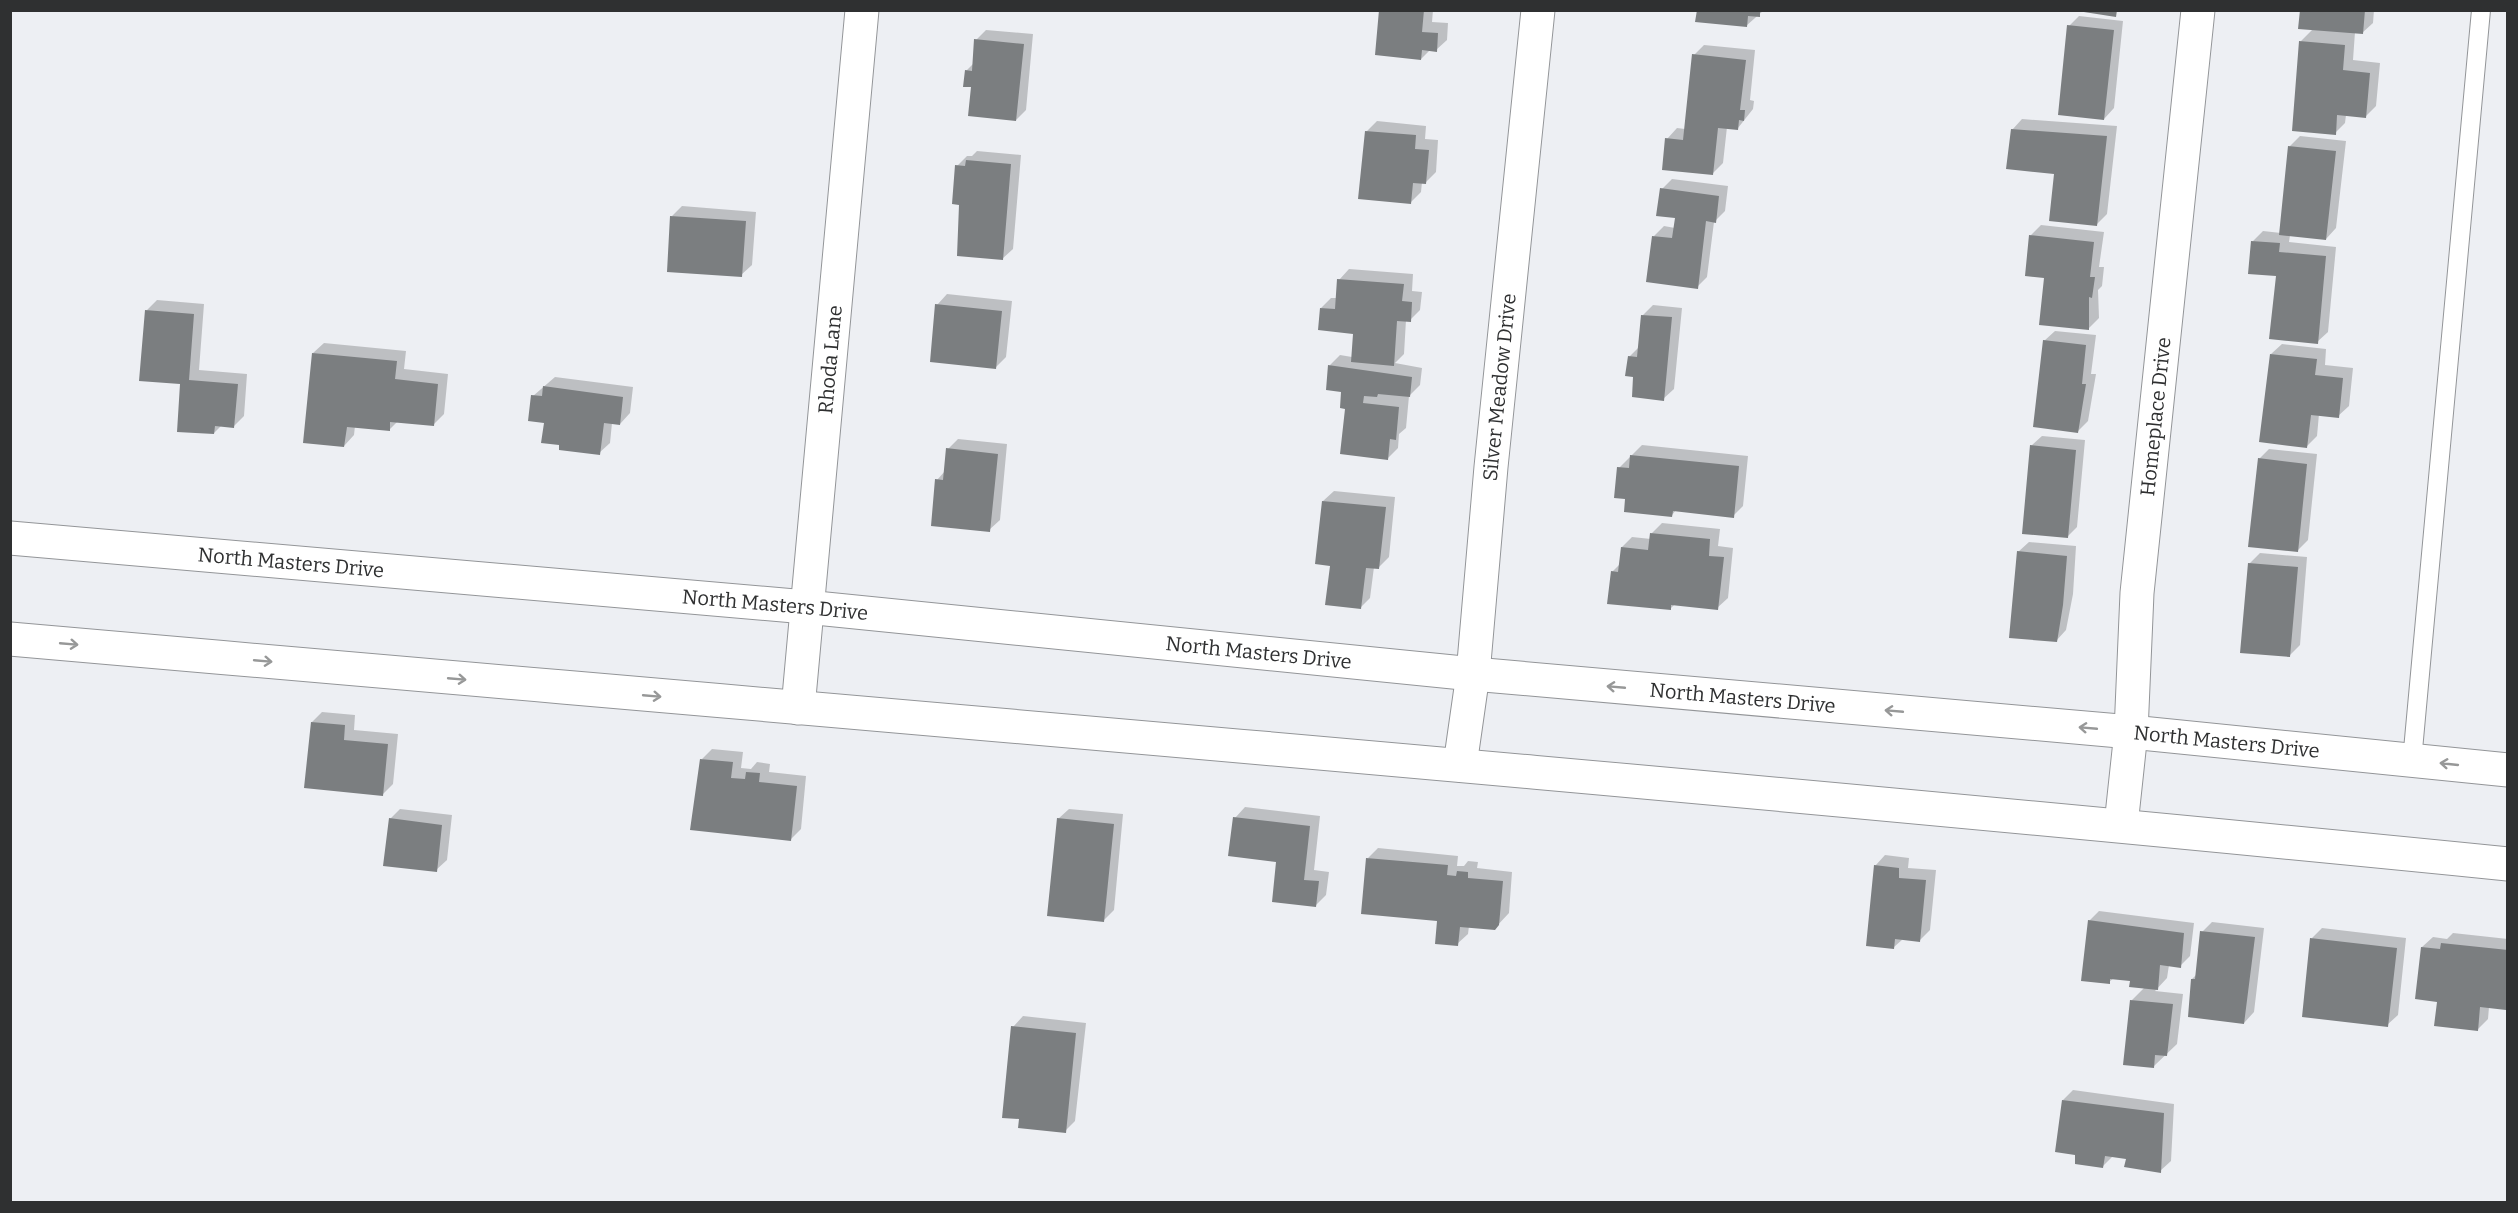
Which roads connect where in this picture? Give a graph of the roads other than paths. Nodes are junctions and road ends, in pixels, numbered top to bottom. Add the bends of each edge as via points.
1 (862, 10) edge
2 (1538, 10) edge
3 (2198, 10) edge
4 (2481, 10) edge
5 (10, 538) edge
6 (806, 607) junction
7 (10, 639) edge
8 (1473, 674) junction
9 (798, 708) junction
10 (2131, 732) junction
11 (2412, 760) junction
12 (1460, 765) junction
13 (2508, 770) edge
14 (2121, 825) junction
15 (2508, 864) edge

1 - 6 main road, Rhoda Lane
2 - 8 main road, Silver Meadow Drive
3 - 10 main road, Homeplace Drive via 2137,594
4 - 11 lane
5 - 6 main road, North Masters Drive
6 - 8 main road, North Masters Drive
6 - 9 main road, Rhoda Lane
7 -> 9 main road
10 -> 8 main road, North Masters Drive
8 - 12 main road, Silver Meadow Drive
9 - 12 main road
10 - 11 main road, North Masters Drive
10 - 14 main road, Homeplace Drive
13 -> 11 main road, North Masters Drive
12 - 14 main road
14 - 15 main road

